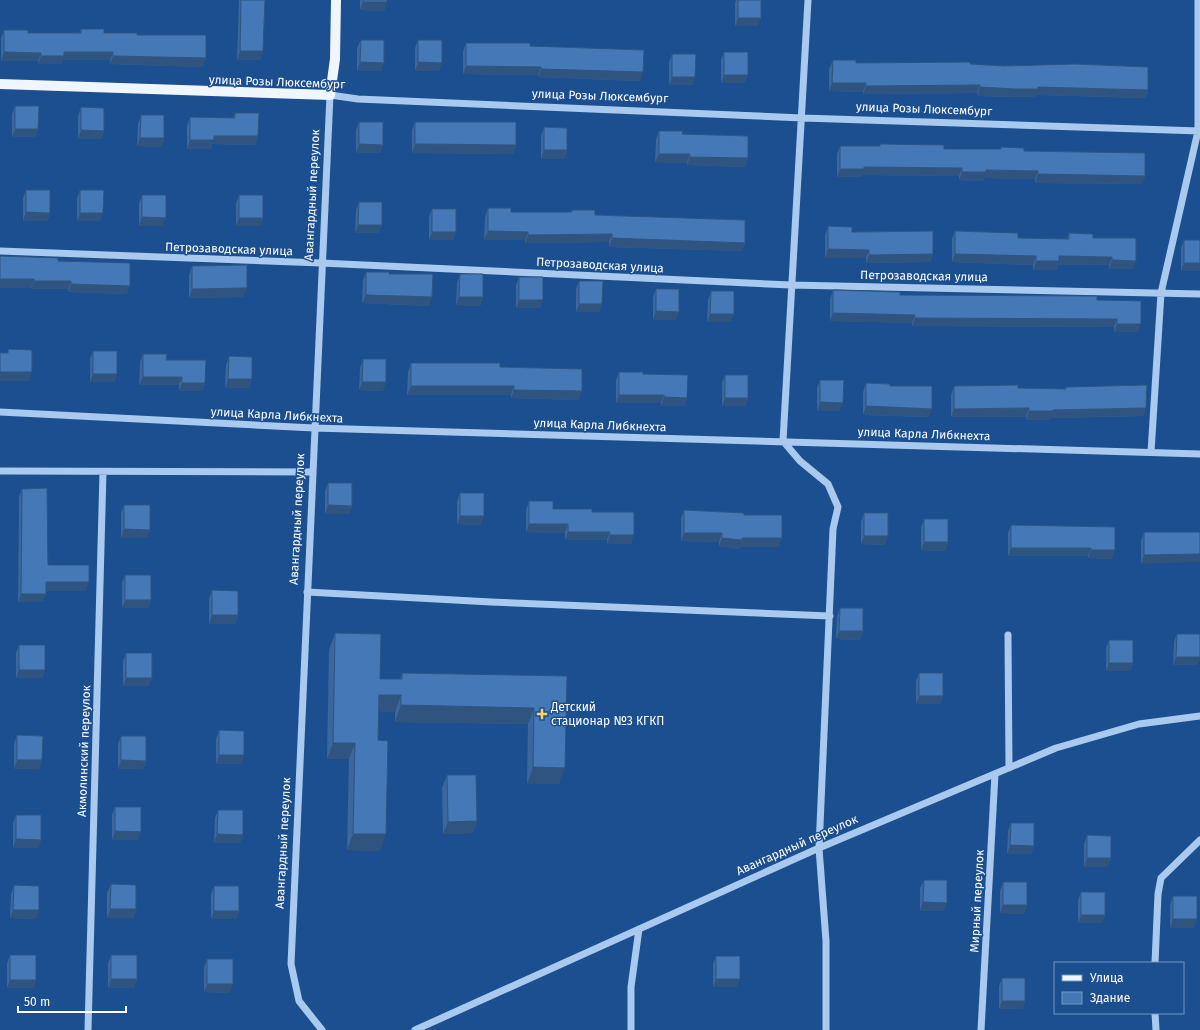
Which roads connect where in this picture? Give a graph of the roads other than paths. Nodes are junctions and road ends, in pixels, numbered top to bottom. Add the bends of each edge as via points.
1 (336, 0) edge
2 (808, 0) edge
3 (1198, 0) edge
4 (0, 84) edge
5 (330, 95) junction
6 (803, 118) junction
7 (1199, 131) edge
8 (0, 251) edge
9 (321, 263) junction
10 (791, 284) junction
11 (1160, 293) junction
12 (1200, 294) edge
13 (0, 412) edge
14 (314, 428) junction
15 (783, 441) junction
16 (1151, 452) junction
17 (1200, 454) edge
18 (0, 471) edge
19 (103, 472) junction
20 (312, 472) junction
21 (307, 592) junction
22 (830, 616) junction
23 (1008, 635) dead end
24 (1200, 716) edge
25 (1010, 768) junction
26 (995, 774) junction
27 (1200, 840) edge
28 (819, 848) junction
29 (639, 929) junction
30 (1155, 962) edge
31 (1155, 1014) edge
32 (88, 1030) edge
33 (322, 1030) edge
34 (415, 1030) edge
35 (631, 1030) edge
36 (826, 1030) edge
37 (981, 1030) edge
38 (1156, 1030) edge

1 - 5 main road, Авангардный переулок via 335,59
2 - 6 street
3 - 7 street
4 - 5 main road, улица Розы Люксембург
5 - 6 street, улица Розы Люксембург via 358,99
5 - 9 street, Авангардный переулок
6 - 7 street, улица Розы Люксембург
6 - 10 street
7 - 11 street
8 - 9 street, Петрозаводская улица
9 - 10 street, Петрозаводская улица
9 - 14 street, Авангардный переулок
10 - 11 street, Петрозаводская улица
10 - 15 street
11 - 12 street, Петрозаводская улица
11 - 16 street
13 - 14 street, улица Карла Либкнехта
14 - 15 street, улица Карла Либкнехта
14 - 20 street, Авангардный переулок
15 - 16 street, улица Карла Либкнехта
15 - 22 street via 800,461 828,484 838,507 833,529
16 - 17 street, улица Карла Либкнехта
18 - 19 street
19 - 20 street
19 - 32 street, Акмолинский переулок
20 - 21 street, Авангардный переулок
21 - 22 street
21 - 33 street, Авангардный переулок via 291,964 299,1002
22 - 28 street
23 - 25 street
24 - 25 street, Авангардный переулок via 1139,724 1056,748
25 - 26 street, Авангардный переулок
26 - 28 street, Авангардный переулок
26 - 37 street, Мирный переулок
27 - 30 street via 1161,878
28 - 29 street, Авангардный переулок
28 - 36 street via 826,941
29 - 34 street, Авангардный переулок
29 - 35 street via 630,987
31 - 38 street

